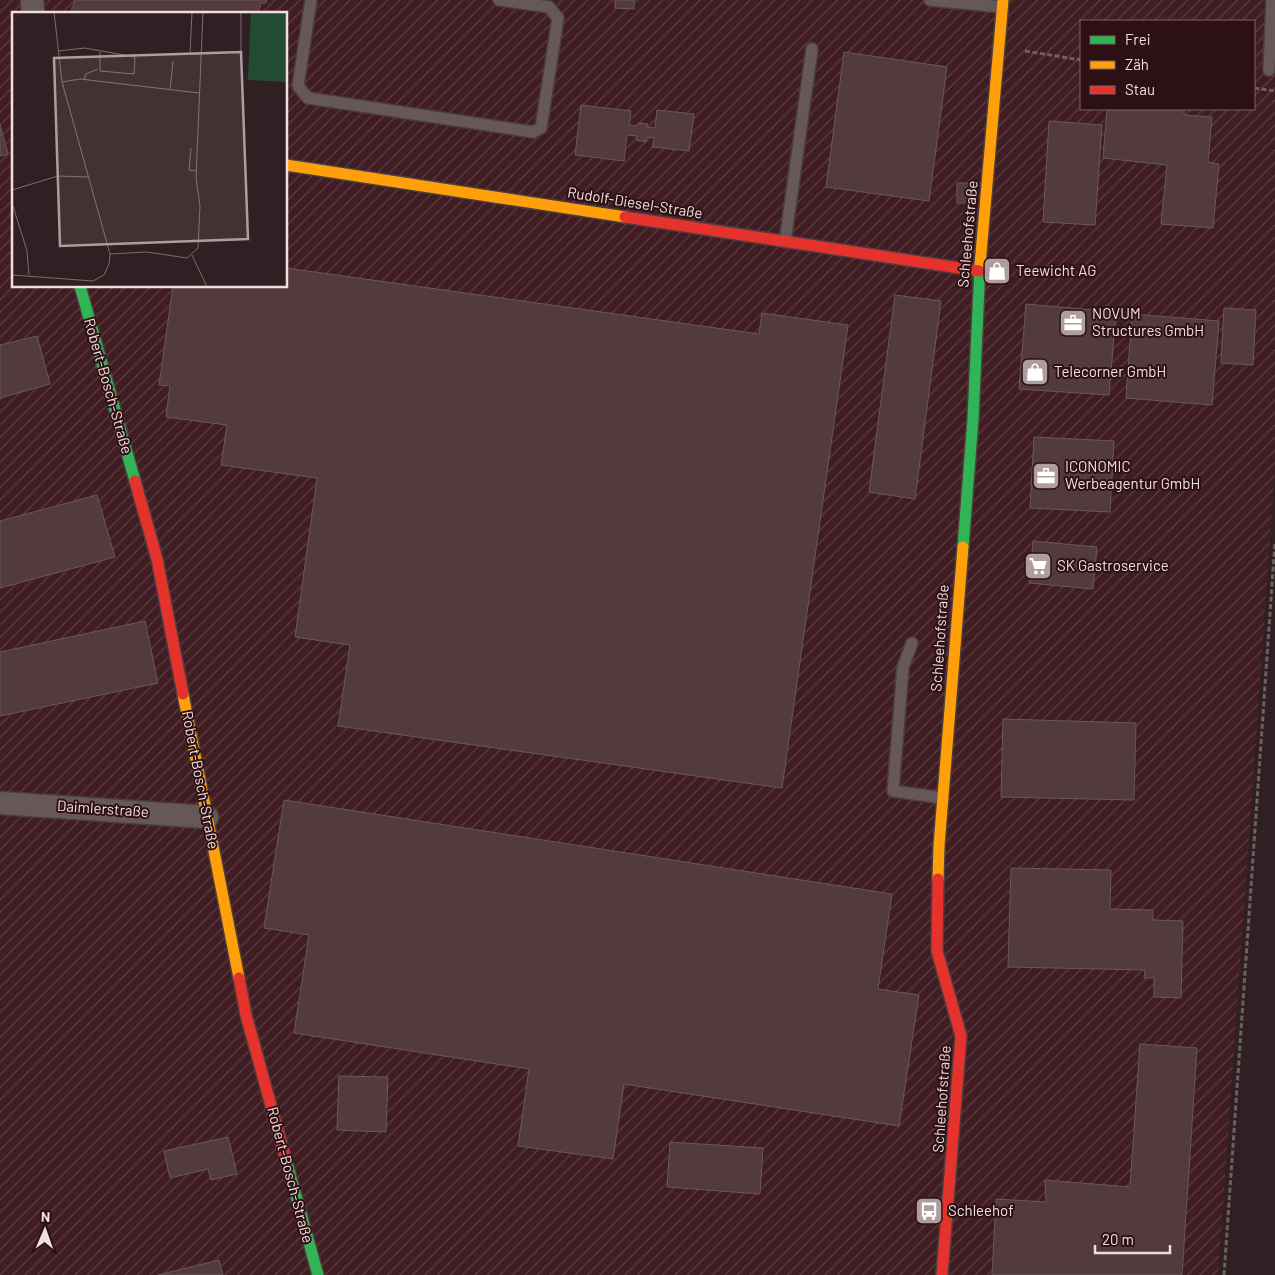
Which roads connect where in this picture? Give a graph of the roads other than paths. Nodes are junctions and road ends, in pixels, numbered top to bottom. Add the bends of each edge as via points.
1 (311, 0) edge
2 (499, 0) edge
3 (930, 0) edge
4 (1272, 0) edge
5 (1003, 4) edge
6 (812, 49) dead end
7 (1269, 70) dead end
8 (298, 86) junction
9 (288, 89) edge
10 (288, 165) edge
11 (785, 242) junction
12 (979, 271) junction
13 (81, 288) edge
14 (912, 643) dead end
15 (943, 798) junction
16 (0, 803) edge
17 (207, 816) junction
18 (318, 1275) edge
19 (942, 1275) edge

1 - 8 lane
2 - 8 lane via 549,7 558,18 541,128 533,132 308,98
3 - 5 lane
4 - 7 lane
5 - 12 street, Schleehofstraße
6 - 11 lane
8 - 9 lane
10 - 11 street, Rudolf-Diesel-Straße
11 - 12 street, Rudolf-Diesel-Straße
12 - 15 street, Schleehofstraße via 973,419
13 - 17 street, Robert-Bosch-Straße via 156,559
14 - 15 lane via 902,667 892,791
15 - 19 street, Schleehofstraße via 937,951 961,1036
16 - 17 street, Daimlerstraße
17 - 18 street, Robert-Bosch-Straße via 246,1015

